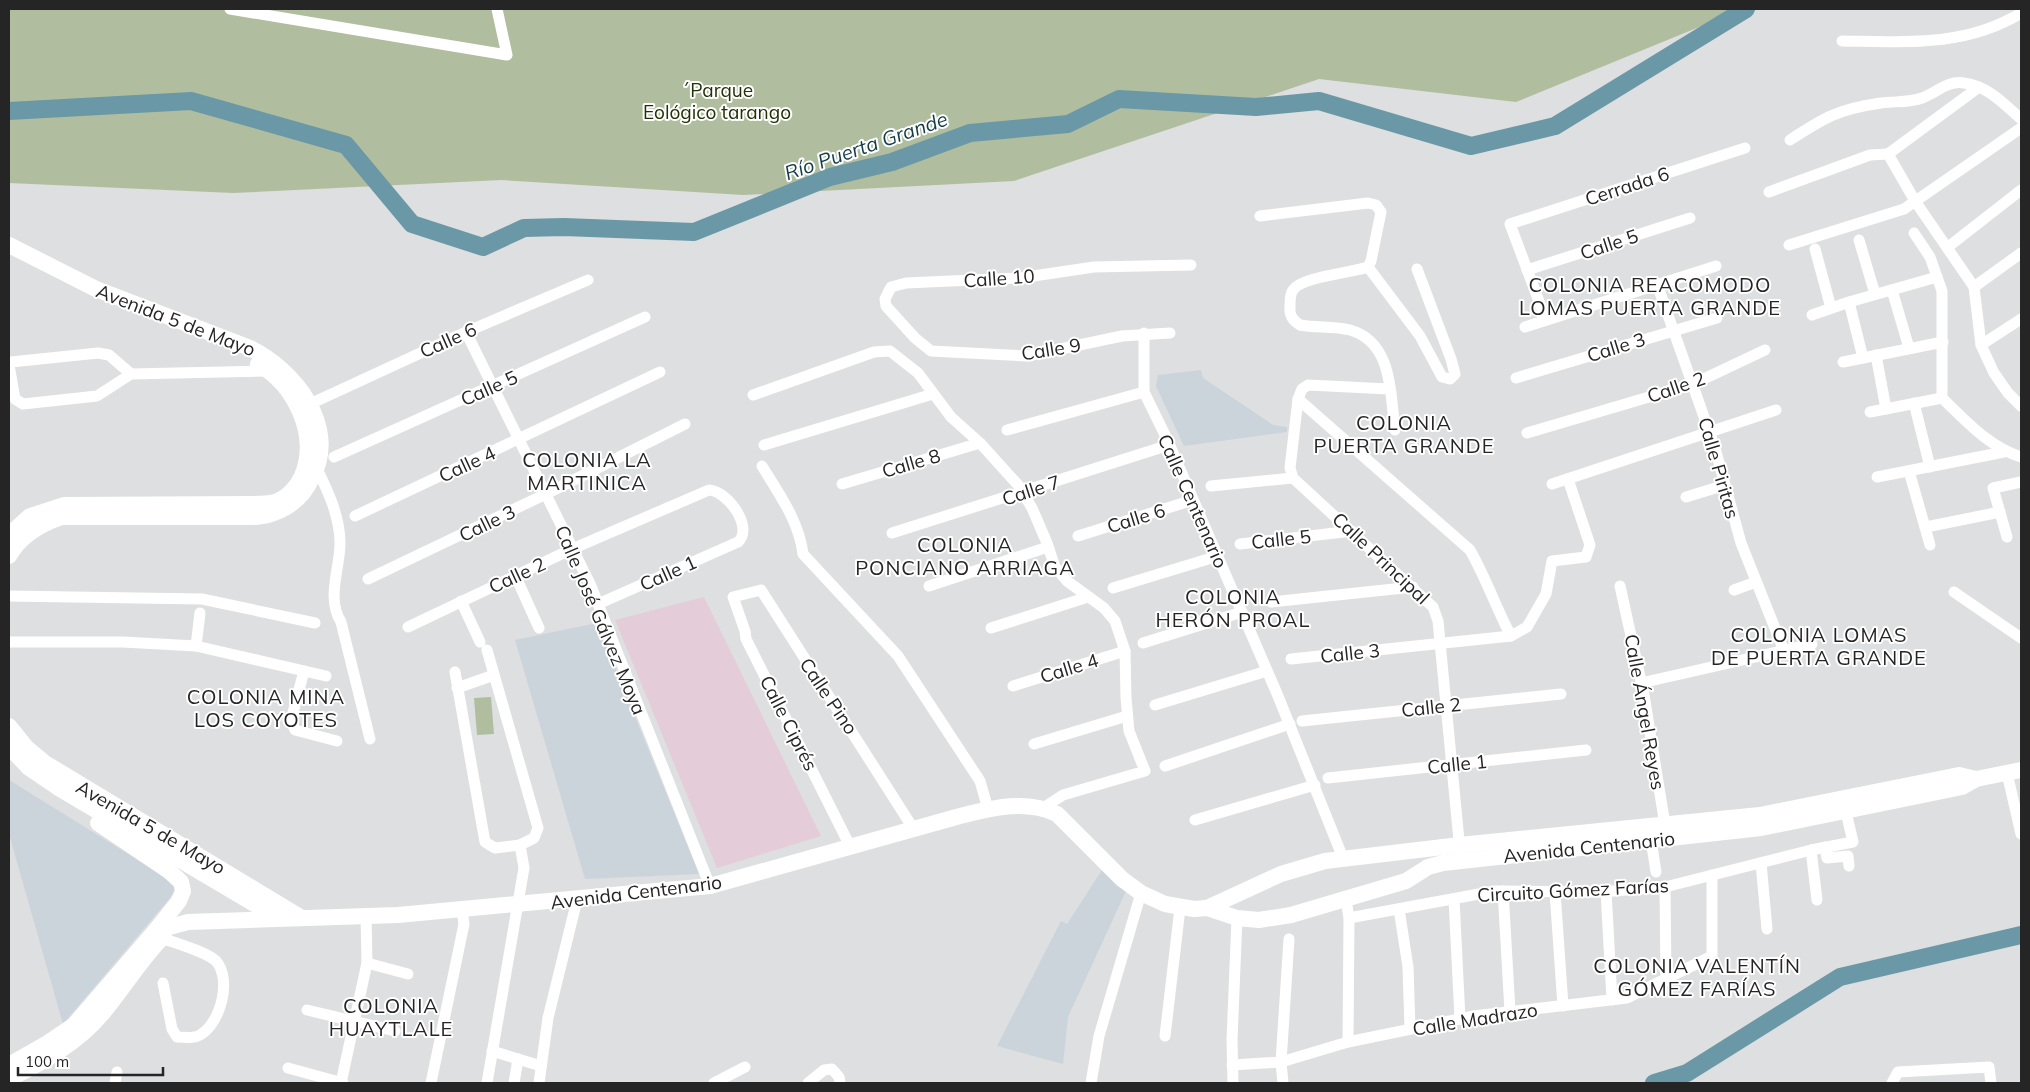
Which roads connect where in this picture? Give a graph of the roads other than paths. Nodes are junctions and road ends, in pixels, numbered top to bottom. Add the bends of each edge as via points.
1 (230, 9) edge
2 (497, 9) edge
3 (2021, 13) edge
4 (1842, 40) dead end
5 (1979, 87) junction
6 (2021, 119) edge
7 (2021, 128) edge
8 (1790, 140) dead end
9 (1745, 148) dead end
10 (1888, 154) junction
11 (2021, 190) edge
12 (1769, 192) dead end
13 (1915, 201) junction
14 (1260, 216) dead end
15 (1690, 218) dead end
16 (1914, 233) dead end
17 (1859, 240) dead end
18 (1789, 245) dead end
19 (1948, 247) junction
20 (9, 249) edge
21 (1815, 249) dead end
22 (2021, 253) edge
23 (1191, 265) dead end
24 (1716, 266) dead end
25 (1368, 267) junction
26 (1417, 269) dead end
27 (1528, 270) junction
28 (1937, 277) junction
29 (588, 280) dead end
30 (1657, 284) junction
31 (1974, 287) junction
32 (1892, 290) junction
33 (1875, 294) junction
34 (1849, 302) junction
35 (1831, 308) junction
36 (1812, 315) dead end
37 (645, 317) dead end
38 (1717, 318) dead end
39 (2021, 319) edge
40 (1546, 320) junction
41 (1525, 327) dead end
42 (1674, 330) junction
43 (466, 332) junction
44 (1144, 333) junction
45 (1170, 333) dead end
46 (1943, 342) junction
47 (1981, 345) junction
48 (1909, 348) junction
49 (1765, 350) dead end
50 (931, 351) joint
51 (1876, 355) junction
52 (1863, 358) junction
53 (1843, 362) dead end
54 (267, 371) junction
55 (660, 372) dead end
56 (131, 374) junction
57 (1516, 378) dead end
58 (1693, 384) junction
59 (493, 387) junction
60 (1389, 389) junction
61 (1144, 392) junction
62 (933, 394) junction
63 (752, 395) dead end
64 (1942, 398) junction
65 (1298, 399) junction
66 (1914, 403) junction
67 (310, 404) junction
68 (2021, 406) edge
69 (1886, 409) junction
70 (1776, 410) dead end
71 (1870, 412) dead end
72 (685, 424) dead end
73 (1007, 430) dead end
74 (1395, 430) dead end
75 (1528, 432) dead end
76 (1710, 432) junction
77 (521, 439) junction
78 (980, 443) junction
79 (1170, 445) junction
80 (764, 446) dead end
81 (2004, 452) junction
82 (334, 457) dead end
83 (2021, 457) edge
84 (762, 466) dead end
85 (1930, 467) junction
86 (317, 469) junction
87 (1909, 471) junction
88 (1877, 477) dead end
89 (1293, 478) junction
90 (1568, 479) junction
91 (2021, 482) edge
92 (842, 484) dead end
93 (1552, 484) dead end
94 (1725, 485) junction
95 (1211, 486) dead end
96 (709, 490) joint
97 (1024, 493) junction
98 (546, 494) junction
99 (1686, 497) dead end
100 (1193, 500) junction
101 (163, 510) junction
102 (2000, 512) junction
103 (355, 516) dead end
104 (1926, 527) junction
105 (1352, 531) junction
106 (892, 533) dead end
107 (9, 535) edge
108 (1078, 536) dead end
109 (2007, 537) dead end
110 (1240, 544) dead end
111 (1930, 545) dead end
112 (1048, 547) junction
113 (572, 549) junction
114 (9, 556) edge
115 (1218, 556) junction
116 (515, 576) junction
117 (368, 579) dead end
118 (1756, 582) junction
119 (929, 586) dead end
120 (1620, 586) dead end
121 (1413, 587) junction
122 (1113, 588) dead end
123 (1734, 590) dead end
124 (1954, 592) dead end
125 (9, 596) edge
126 (733, 597) joint
127 (1088, 597) junction
128 (461, 602) junction
129 (1271, 602) dead end
130 (598, 604) junction
131 (1242, 612) junction
132 (200, 613) dead end
133 (315, 623) dead end
134 (408, 627) dead end
135 (539, 628) dead end
136 (991, 628) dead end
137 (1511, 636) junction
138 (2021, 638) edge
139 (9, 642) edge
140 (1143, 643) dead end
141 (1440, 643) junction
142 (1812, 644) dead end
143 (196, 646) junction
144 (1125, 651) junction
145 (1784, 651) junction
146 (1290, 659) dead end
147 (304, 670) junction
148 (1267, 671) junction
149 (455, 672) dead end
150 (326, 676) dead end
151 (494, 676) junction
152 (1641, 683) junction
153 (1013, 686) dead end
154 (457, 688) junction
155 (1561, 694) dead end
156 (1155, 704) dead end
157 (1445, 705) junction
158 (1126, 716) junction
159 (1302, 721) dead end
160 (1290, 724) junction
161 (9, 728) edge
162 (370, 739) dead end
163 (337, 741) dead end
164 (1034, 744) dead end
165 (9, 747) edge
166 (1586, 750) dead end
167 (1451, 764) junction
168 (1165, 766) dead end
169 (2014, 771) edge
170 (1328, 778) dead end
171 (1976, 779) junction
172 (1315, 785) junction
173 (57, 787) junction
174 (1043, 808) junction
175 (986, 809) junction
176 (1846, 812) junction
177 (1195, 820) dead end
178 (913, 828) junction
179 (1661, 834) junction
180 (2021, 834) edge
181 (520, 845) junction
182 (850, 846) junction
183 (1824, 848) junction
184 (1425, 850) junction
185 (1811, 850) junction
186 (1461, 853) junction
187 (1343, 858) junction
188 (1761, 863) junction
189 (1849, 866) dead end
190 (1428, 867) junction
191 (1656, 872) dead end
192 (1712, 875) junction
193 (710, 886) junction
194 (1664, 887) junction
195 (1503, 891) junction
196 (1555, 892) junction
197 (1606, 892) junction
198 (1141, 893) junction
199 (1454, 899) junction
200 (577, 900) junction
201 (1346, 900) junction
202 (1817, 900) dead end
203 (517, 905) junction
204 (1180, 908) junction
205 (1207, 908) junction
206 (1399, 909) junction
207 (462, 910) junction
208 (366, 916) junction
209 (278, 918) junction
210 (302, 918) junction
211 (1237, 918) junction
212 (1348, 918) junction
213 (1767, 929) dead end
214 (163, 932) junction
215 (1289, 939) dead end
216 (368, 963) junction
217 (408, 974) dead end
218 (1666, 980) junction
219 (163, 983) dead end
220 (1612, 1000) junction
221 (1563, 1006) junction
222 (307, 1010) dead end
223 (1510, 1011) junction
224 (1460, 1019) junction
225 (355, 1020) junction
226 (1410, 1029) junction
227 (395, 1031) dead end
228 (1165, 1036) dead end
229 (1348, 1042) junction
230 (492, 1051) junction
231 (518, 1059) junction
232 (1281, 1062) junction
233 (9, 1065) edge
234 (1232, 1065) junction
235 (541, 1066) junction
236 (745, 1067) dead end
237 (288, 1068) dead end
238 (9, 1079) edge
239 (342, 1083) edge
240 (431, 1083) edge
241 (487, 1083) edge
242 (514, 1083) edge
243 (539, 1083) edge
244 (714, 1083) edge
245 (808, 1083) edge
246 (840, 1083) edge
247 (1092, 1083) edge
248 (1234, 1083) edge
249 (1283, 1083) edge
250 (1892, 1083) edge
251 (1991, 1083) edge

1 - 2 street via 508,55
3 - 4 street via 2006,22 1964,36 1925,42
5 - 6 street via 1991,92
5 - 8 street via 1964,82 1948,84 1923,98 1908,102 1846,109 1826,116
5 - 10 street
7 - 13 street
9 - 27 street, Cerrada 6 via 1510,224
10 - 12 street via 1870,155
10 - 13 street
11 - 19 street
13 - 18 street via 1904,209
13 - 19 street
14 - 25 street via 1368,202 1376,205 1381,212 1372,261
15 - 27 street, Calle 5
16 - 28 street via 1930,257
17 - 33 street
19 - 31 street
20 - 54 main road, Avenida 5 de Mayo via 54,282 249,359
20 - 67 main road, Avenida 5 de Mayo via 96,290 261,353 286,373
21 - 35 street
22 - 31 street
23 - 50 street, Calle 10 via 1094,268 1020,278 906,282 891,288 885,299 886,306
24 - 30 street
25 - 26 street via 1420,336 1442,377 1450,379 1456,374
25 - 60 street via 1304,281 1294,288 1290,296 1290,312 1293,321 1300,325 1344,329 1366,337 1383,357 1388,369
27 - 40 street
28 - 32 street
28 - 46 street via 1942,291
29 - 43 street, Calle 6
30 - 40 street
30 - 42 street, Calle Piritas
31 - 47 street
32 - 33 street
32 - 48 street
33 - 34 street
34 - 35 street
34 - 52 street
35 - 36 street
37 - 59 street, Calle 5
38 - 42 street, Calle 3
39 - 47 street
40 - 41 street
42 - 57 street, Calle 3
42 - 58 street, Calle Piritas
43 - 59 street, Calle José Gálvez Moya
43 - 67 street, Calle 6
44 - 45 street, Calle 9
44 - 50 street, Calle 9 via 1027,356
44 - 61 street, Calle Centenario
46 - 48 street
46 - 64 street
47 - 68 street via 1994,373
48 - 51 street
49 - 58 street, Calle 2
51 - 52 street
51 - 69 street
52 - 53 street
54 - 56 street
54 - 101 main road, Avenida 5 de Mayo via 290,396 306,426 308,452 298,483 286,496 266,504
55 - 77 street, Calle 4
56 - 56 street via 97,396 23,404 15,400 10,366 11,362 98,353 109,355
58 - 75 street, Calle 2
58 - 76 street, Calle Piritas
59 - 77 street, Calle José Gálvez Moya
59 - 82 street, Calle 5
60 - 65 street via 1308,385 1302,389
60 - 74 street
61 - 73 street
61 - 79 street, Calle Centenario
62 - 63 street via 918,373 890,350 874,352
62 - 78 street via 951,417
62 - 80 street
64 - 66 street
64 - 81 street
65 - 89 street via 1290,468
65 - 137 street via 1470,550
66 - 69 street
66 - 85 street
67 - 86 main road, Avenida 5 de Mayo via 320,439
69 - 71 street
70 - 76 street
72 - 98 street, Calle 3
76 - 90 street
76 - 94 street, Calle Piritas
77 - 98 street, Calle José Gálvez Moya
77 - 103 street, Calle 4
78 - 92 street, Calle 8
78 - 97 street
79 - 97 street, Calle 7
79 - 100 street, Calle Centenario
81 - 83 street
81 - 85 street
84 - 175 street via 788,508 801,536 803,554 898,656 980,781
85 - 87 street
86 - 101 main road, Avenida 5 de Mayo via 302,495 273,513 252,517
86 - 162 street via 327,488 338,526 336,613
87 - 88 street
87 - 104 street
89 - 95 street
89 - 105 street, Calle Principal
90 - 93 street
90 - 137 street via 1590,545 1589,551 1586,557 1552,561 1546,594 1526,627
91 - 102 street via 1993,488
94 - 99 street
94 - 118 street, Calle Piritas
96 - 113 street, Calle 2
96 - 130 street, Calle 1 via 722,493 732,503 744,530 738,542
97 - 106 street, Calle 7
97 - 112 street
98 - 113 street, Calle José Gálvez Moya
98 - 117 street, Calle 3
100 - 108 street, Calle 6
100 - 115 street, Calle Centenario
101 - 107 main road, Avenida 5 de Mayo via 64,505 30,516
101 - 114 main road, Avenida 5 de Mayo via 62,517 29,533
102 - 104 street
102 - 109 street
104 - 111 street
105 - 110 street, Calle 5
105 - 121 street, Calle Principal
112 - 119 street
112 - 127 street via 1055,567
113 - 116 street, Calle 2
113 - 130 street, Calle José Gálvez Moya
115 - 122 street
115 - 131 street, Calle Centenario
116 - 128 street, Calle 2
116 - 135 street
118 - 123 street
118 - 145 street, Calle Piritas
120 - 152 street, Calle Ángel Reyes
121 - 129 street
121 - 141 street, Calle Principal via 1433,607
124 - 138 street
125 - 133 street via 202,599
126 - 178 street, Calle Pino via 761,590
126 - 182 street, Calle Ciprés via 746,639
127 - 136 street
127 - 144 street via 1115,621
128 - 134 street, Calle 2
128 - 151 street
130 - 193 street, Calle José Gálvez Moya
131 - 140 street
131 - 148 street, Calle Centenario
132 - 143 street
137 - 141 street, Calle 3
139 - 143 street
141 - 146 street, Calle 3
141 - 157 street, Calle Principal
142 - 145 street
143 - 147 street
144 - 153 street, Calle 4
144 - 158 street
145 - 152 street
147 - 150 street
147 - 163 street via 292,720 294,730
148 - 156 street
148 - 160 street, Calle Centenario
149 - 154 street
151 - 154 street
151 - 181 street via 538,828 534,838
152 - 179 street, Calle Ángel Reyes
154 - 181 street via 485,842 495,848
155 - 157 street, Calle 2
157 - 159 street, Calle 2
157 - 167 street, Calle Principal
158 - 164 street
158 - 174 street via 1145,771 1063,795
160 - 168 street
160 - 172 street, Calle Centenario
161 - 210 main road, Avenida 5 de Mayo via 35,756 51,767
165 - 173 main road, Avenida 5 de Mayo via 29,768
166 - 167 street, Calle 1
167 - 170 street, Calle 1
167 - 186 street, Calle Principal
169 - 171 main road, Avenida Centenario
169 - 180 street
171 - 176 main road, Avenida Centenario via 1962,787
171 - 179 main road, Avenida Centenario via 1959,775
172 - 177 street
172 - 187 street, Calle Centenario
173 - 209 main road, Avenida 5 de Mayo
173 - 214 main road via 79,809 181,882 183,891
174 - 175 main road, Avenida Centenario via 1030,805
174 - 198 main road, Avenida Centenario via 1057,814 1122,879
175 - 178 main road, Avenida Centenario
176 - 179 main road, Avenida Centenario via 1761,828
176 - 183 street, Circuito Gómez Farías via 1853,842
178 - 182 main road, Avenida Centenario
179 - 186 main road, Avenida Centenario
179 - 191 street, Calle Ángel Reyes
181 - 203 street via 524,868
182 - 193 main road, Avenida Centenario
183 - 185 street, Circuito Gómez Farías
183 - 189 street via 1827,858 1848,856
184 - 186 main road, Avenida Centenario
184 - 187 main road, Avenida Centenario
184 - 190 main road
185 - 188 street, Circuito Gómez Farías
185 - 202 street
186 - 190 main road, Avenida Centenario
187 - 205 main road, Avenida Centenario via 1302,866
188 - 192 street, Circuito Gómez Farías
188 - 213 street
190 - 201 main road, Avenida Centenario via 1406,881
192 - 194 street, Circuito Gómez Farías
192 - 218 street, Calle Madrazo via 1712,956
193 - 200 main road, Avenida Centenario
194 - 197 street, Circuito Gómez Farías
194 - 218 street
195 - 196 street, Circuito Gómez Farías
195 - 199 street, Circuito Gómez Farías
195 - 223 street
196 - 197 street, Circuito Gómez Farías
196 - 221 street
197 - 220 street
198 - 204 main road, Avenida Centenario
198 - 247 street via 1099,1036
199 - 206 street, Circuito Gómez Farías
199 - 224 street
200 - 203 main road, Avenida Centenario
200 - 235 street via 548,1018
201 - 211 main road, Avenida Centenario via 1272,919
201 - 212 street
203 - 207 main road, Avenida Centenario
203 - 230 street
204 - 205 main road, Avenida Centenario
204 - 228 street
205 - 211 main road, Avenida Centenario
206 - 212 street, Circuito Gómez Farías
206 - 226 street via 1408,967
207 - 208 main road, Avenida Centenario
207 - 240 street via 464,924
208 - 210 main road, Avenida Centenario
208 - 216 street
209 - 210 main road, Avenida Centenario
209 - 214 main road, Avenida Centenario via 188,922
211 - 234 street
212 - 229 street
214 - 219 street via 214,959 220,967 224,981 222,1001 212,1023 201,1035 177,1037 172,1029
214 - 233 main road via 74,1025
214 - 238 main road via 84,1033
215 - 232 street
216 - 217 street
216 - 225 street
218 - 220 street, Calle Madrazo via 1627,998
220 - 221 street, Calle Madrazo
221 - 223 street, Calle Madrazo
222 - 225 street
223 - 224 street, Calle Madrazo
224 - 226 street, Calle Madrazo
225 - 227 street
225 - 239 street
226 - 229 street, Calle Madrazo
229 - 232 street, Calle Madrazo
230 - 231 street
230 - 241 street
231 - 235 street
231 - 242 street
232 - 234 street, Calle Madrazo
232 - 249 street
234 - 248 street
235 - 243 street
236 - 244 street
237 - 239 street
245 - 246 street via 824,1070 832,1069
250 - 251 street via 1898,1072 1989,1068

